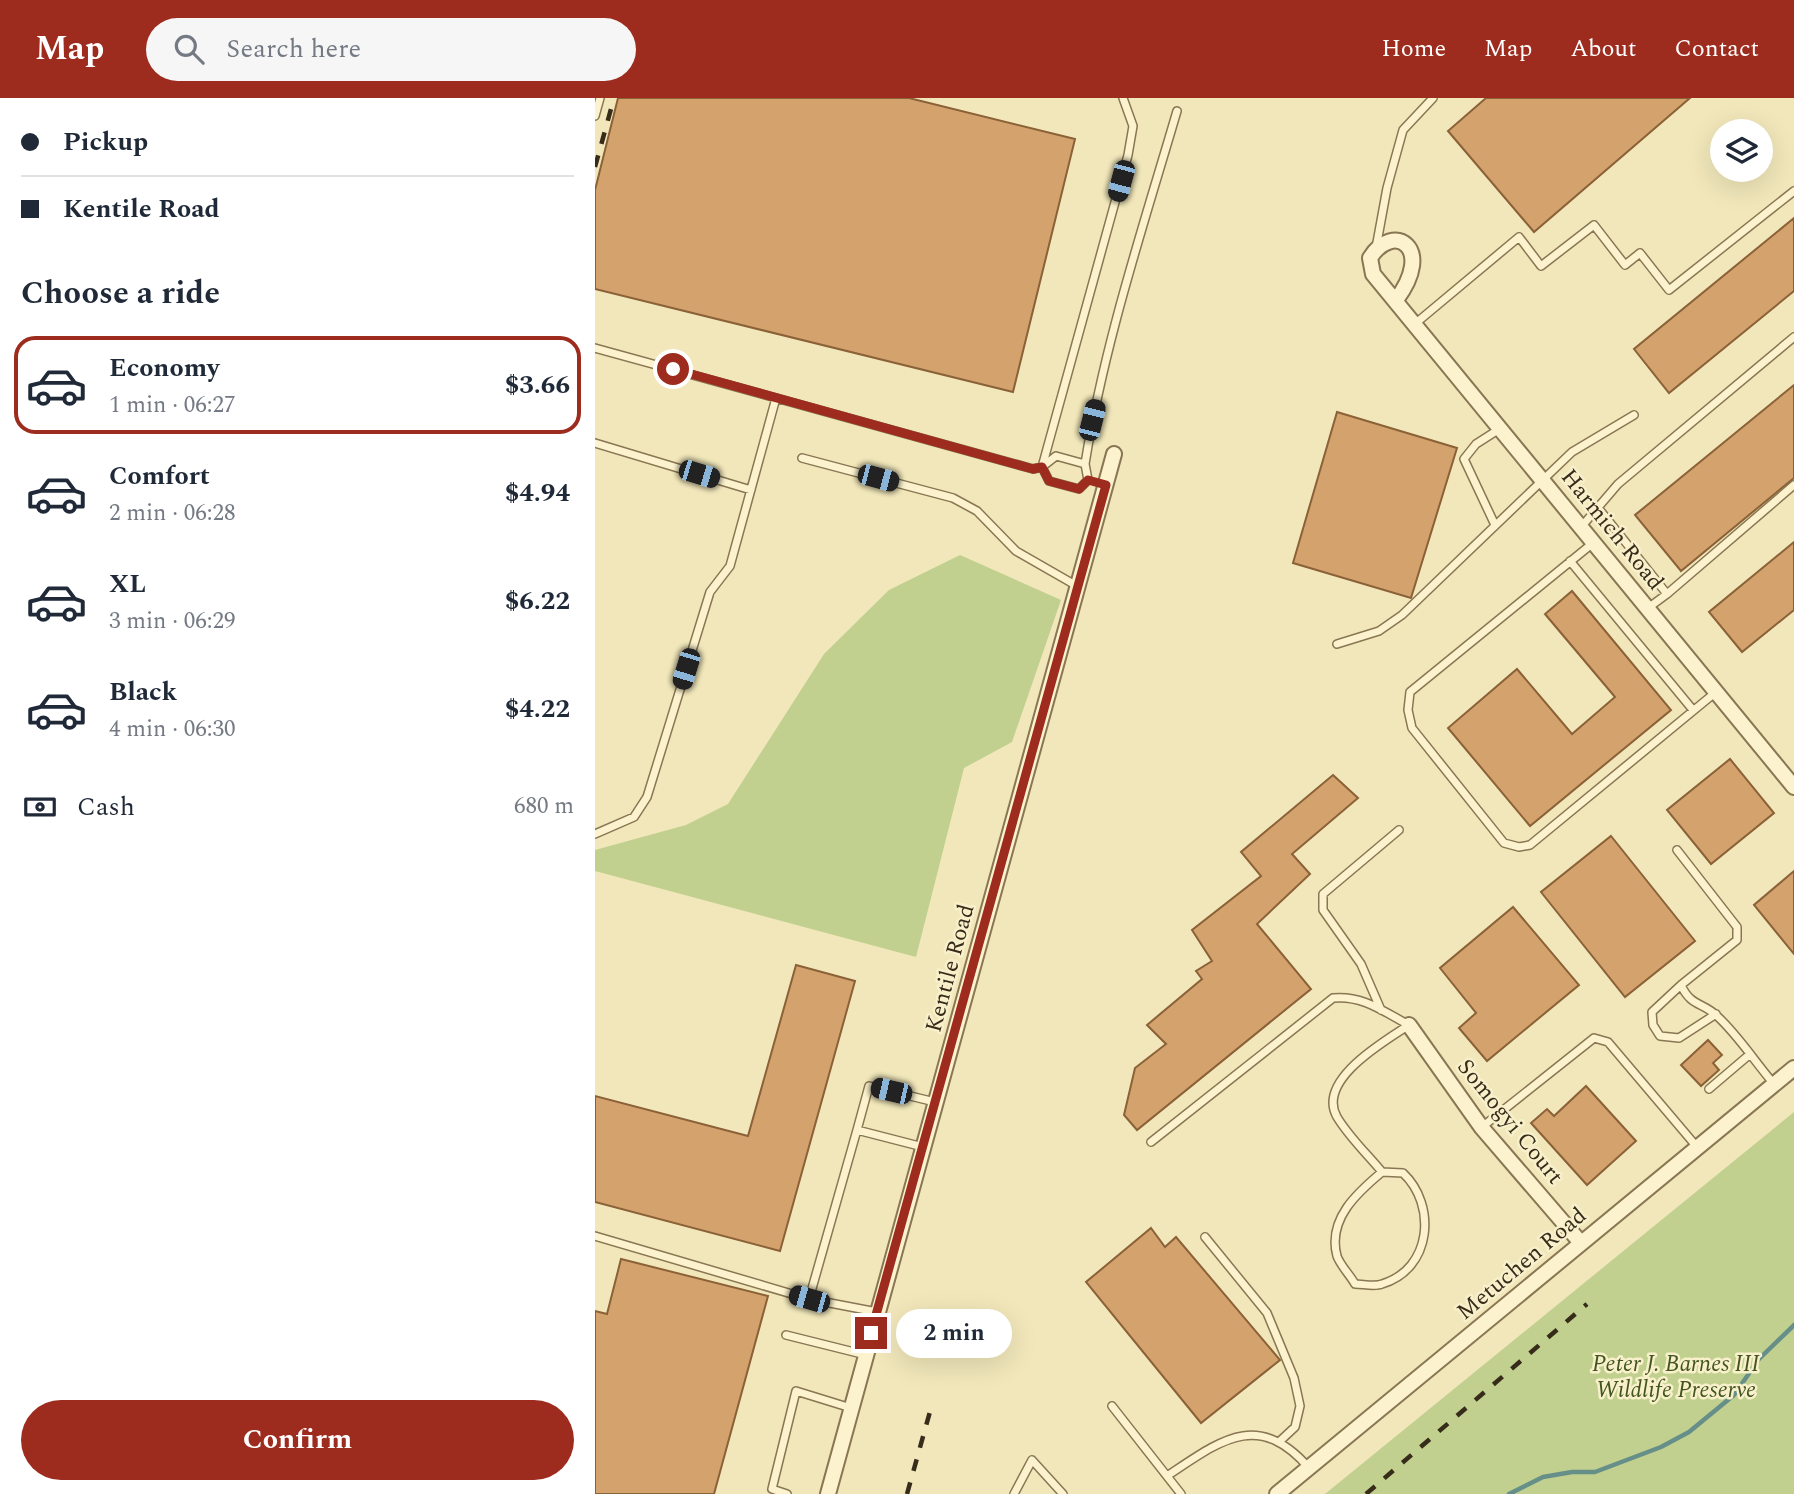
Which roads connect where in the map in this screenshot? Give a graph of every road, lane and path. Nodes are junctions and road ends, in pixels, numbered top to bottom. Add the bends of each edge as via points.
1 (600, 98) edge
2 (1115, 98) edge
3 (1433, 98) edge
4 (1123, 100) edge
5 (1177, 111) dead end
6 (595, 116) edge
7 (1794, 191) edge
8 (1376, 248) junction
9 (1396, 300) junction
10 (1416, 323) junction
11 (1794, 337) edge
12 (595, 348) edge
13 (776, 398) junction
14 (1634, 415) dead end
15 (1501, 428) junction
16 (595, 443) edge
17 (1114, 454) dead end
18 (802, 458) dead end
19 (1085, 464) junction
20 (1042, 467) junction
21 (1543, 479) junction
22 (1088, 480) junction
23 (1106, 485) junction
24 (1794, 485) edge
25 (751, 490) junction
26 (1599, 509) junction
27 (1495, 525) junction
28 (1582, 526) junction
29 (1594, 542) junction
30 (1570, 561) junction
31 (1078, 586) junction
32 (1667, 594) junction
33 (1649, 608) junction
34 (1337, 644) dead end
35 (1716, 691) junction
36 (1693, 710) junction
37 (1794, 787) edge
38 (1399, 830) dead end
39 (595, 834) edge
40 (1677, 850) dead end
41 (1681, 985) junction
42 (1381, 1011) junction
43 (1716, 1014) junction
44 (1409, 1025) junction
45 (1749, 1055) junction
46 (1794, 1068) edge
47 (1774, 1084) junction
48 (1709, 1089) dead end
49 (935, 1102) junction
50 (1482, 1128) junction
51 (857, 1130) junction
52 (1151, 1142) dead end
53 (923, 1147) junction
54 (1697, 1147) junction
55 (1383, 1172) junction
56 (595, 1236) edge
57 (1205, 1237) dead end
58 (1581, 1243) junction
59 (809, 1299) junction
60 (877, 1312) junction
61 (786, 1335) dead end
62 (866, 1355) junction
63 (1112, 1406) dead end
64 (851, 1408) junction
65 (1280, 1441) junction
66 (1309, 1468) junction
67 (1167, 1476) junction
68 (787, 1494) edge
69 (828, 1494) edge
70 (1014, 1494) edge
71 (1063, 1494) edge
72 (1181, 1494) edge
73 (1277, 1494) edge

1 - 6 lane
2 - 4 lane
3 - 8 lane via 1403,130
4 - 20 lane via 1133,126 1128,155
5 - 19 lane via 1121,303
7 - 10 lane via 1669,290 1640,253 1625,265 1594,225 1541,266 1519,237
8 - 9 street, Harmich Road via 1370,258 1373,274
8 - 9 street via 1402,242 1412,250 1413,274
9 - 10 street, Harmich Road
10 - 15 street, Harmich Road
11 - 26 lane via 1618,484
12 - 13 lane
13 - 20 lane via 1033,469
13 - 25 lane
14 - 21 lane via 1572,452
15 - 21 street, Harmich Road
15 - 27 lane via 1476,444 1464,459
16 - 25 lane
17 - 23 street, Kentile Road
18 - 31 lane via 953,498 977,511 1016,551
19 - 20 lane via 1056,456
19 - 22 lane
20 - 22 lane via 1049,481 1079,489
21 - 27 lane
21 - 28 street, Harmich Road
22 - 23 lane
23 - 31 street, Kentile Road
24 - 32 lane
25 - 39 lane via 730,566 710,592 647,797 634,817
26 - 28 lane
26 - 32 lane
27 - 34 lane via 1402,615 1378,631
28 - 29 street, Harmich Road
29 - 30 lane
29 - 33 street, Harmich Road
30 - 36 lane
30 - 36 lane via 1410,692 1412,728 1504,843 1530,845
31 - 49 street, Kentile Road
32 - 33 lane
33 - 35 street, Harmich Road
35 - 36 lane
35 - 37 street, Harmich Road
38 - 42 lane via 1321,900 1323,910 1361,964
40 - 41 lane via 1737,927 1737,940
41 - 43 lane via 1686,997
41 - 43 lane via 1652,1012 1660,1036 1679,1038
42 - 44 lane
42 - 52 lane via 1369,1002 1333,999
43 - 45 lane
44 - 50 street, Somogyi Court
44 - 55 lane via 1349,1070 1335,1090 1337,1117
45 - 47 lane
45 - 48 lane
46 - 47 street, Metuchen Road
47 - 54 street, Metuchen Road
49 - 51 lane via 869,1086
49 - 53 street, Kentile Road
50 - 54 lane via 1594,1038 1608,1042
50 - 58 street, Somogyi Court
51 - 53 lane
51 - 59 lane
53 - 60 street, Kentile Road
54 - 58 street, Metuchen Road
55 - 55 lane via 1356,1194 1343,1212 1337,1257 1355,1284 1381,1285 1405,1271 1421,1251 1427,1217 1417,1186 1403,1173
56 - 59 lane
57 - 65 lane via 1267,1314 1294,1378 1300,1406 1295,1427
58 - 66 street, Metuchen Road
59 - 60 lane
60 - 62 street, Kentile Road
61 - 62 lane
62 - 64 street, Kentile Road
63 - 67 lane
64 - 68 lane via 796,1391 772,1489
64 - 69 street, Kentile Road
65 - 66 lane
65 - 67 lane via 1245,1436 1214,1445
66 - 73 street, Metuchen Road
67 - 72 lane
70 - 71 lane via 1032,1460

